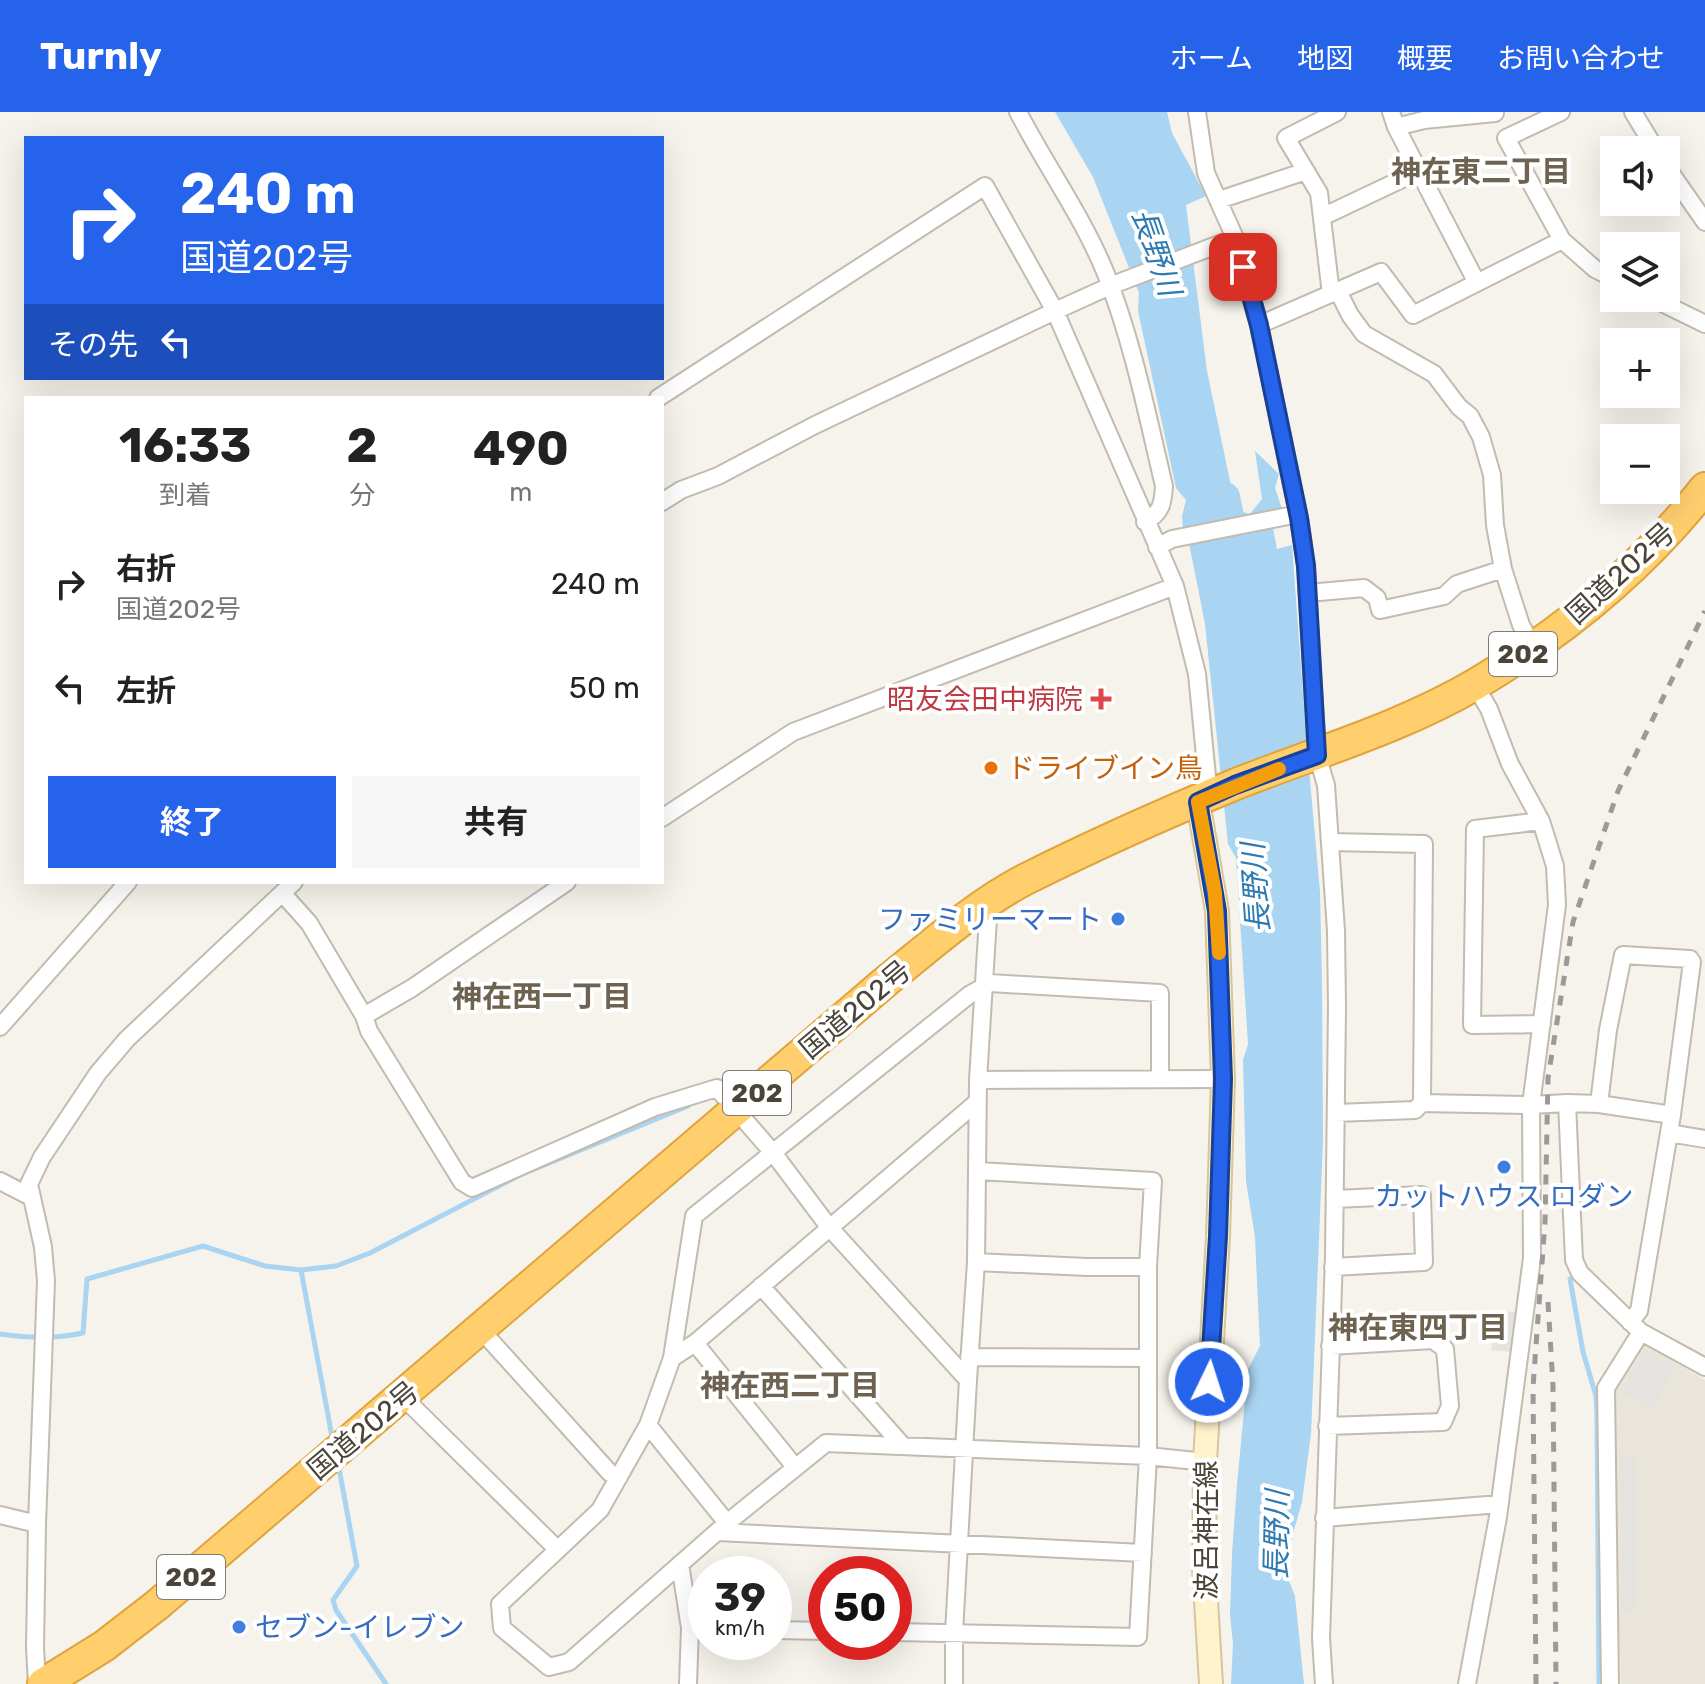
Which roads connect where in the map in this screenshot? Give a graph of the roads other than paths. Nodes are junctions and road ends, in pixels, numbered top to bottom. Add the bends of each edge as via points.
1 (1018, 112) edge
2 (1197, 112) edge
3 (1337, 112) edge
4 (1494, 112) edge
5 (1561, 112) edge
6 (1633, 112) edge
7 (1544, 116) edge
8 (1394, 119) edge
9 (1648, 136) edge
10 (1506, 138) junction
11 (1306, 171) junction
12 (1419, 171) junction
13 (1680, 186) edge
14 (1219, 200) junction
15 (1322, 217) junction
16 (1705, 222) edge
17 (1232, 240) junction
18 (1562, 240) junction
19 (1600, 272) edge
20 (1477, 283) junction
21 (1110, 286) junction
22 (1334, 293) junction
23 (1055, 311) junction
24 (1680, 312) edge
25 (1705, 324) edge
26 (1259, 325) junction
27 (661, 396) edge
28 (1705, 488) edge
29 (664, 501) edge
30 (1298, 514) junction
31 (1145, 522) junction
32 (1157, 547) junction
33 (1503, 569) junction
34 (1175, 586) junction
35 (1308, 593) junction
36 (1533, 647) junction
37 (1475, 685) junction
38 (1309, 758) junction
39 (1203, 800) junction
40 (664, 817) edge
41 (1541, 821) junction
42 (1330, 842) junction
43 (126, 884) edge
44 (564, 884) edge
45 (288, 888) edge
46 (989, 902) junction
47 (1697, 986) edge
48 (984, 987) junction
49 (364, 1016) junction
50 (1542, 1024) junction
51 (0, 1027) edge
52 (1160, 1079) junction
53 (1223, 1079) junction
54 (978, 1080) junction
55 (977, 1102) junction
56 (1422, 1103) junction
57 (1567, 1103) junction
58 (1599, 1104) junction
59 (1531, 1105) junction
60 (738, 1110) junction
61 (1336, 1113) junction
62 (1672, 1115) junction
63 (1669, 1133) junction
64 (1705, 1139) edge
65 (774, 1154) junction
66 (978, 1171) junction
67 (0, 1181) edge
68 (31, 1197) junction
69 (1335, 1199) junction
70 (829, 1227) junction
71 (976, 1262) junction
72 (1148, 1267) junction
73 (1333, 1267) junction
74 (761, 1286) junction
75 (1636, 1327) junction
76 (481, 1330) junction
77 (695, 1343) junction
78 (1330, 1346) junction
79 (969, 1357) junction
80 (672, 1358) junction
81 (1148, 1358) junction
82 (1705, 1367) edge
83 (968, 1380) junction
84 (402, 1396) junction
85 (648, 1425) junction
86 (1327, 1426) junction
87 (903, 1446) junction
88 (966, 1448) junction
89 (1148, 1456) junction
90 (1205, 1462) junction
91 (795, 1467) junction
92 (619, 1477) junction
93 (1500, 1504) junction
94 (0, 1515) edge
95 (1324, 1518) junction
96 (37, 1524) junction
97 (722, 1528) junction
98 (961, 1542) junction
99 (558, 1550) junction
100 (1143, 1553) junction
101 (680, 1564) junction
102 (688, 1592) edge
103 (912, 1632) edge
104 (954, 1633) junction
105 (692, 1660) edge
106 (40, 1684) edge
107 (688, 1684) edge
108 (954, 1684) edge
109 (1211, 1684) edge
110 (1324, 1684) edge
111 (1467, 1684) edge
112 (1610, 1684) edge

1 - 21 street via 1086,232
2 - 14 street via 1206,173
3 - 11 street via 1286,138
4 - 8 street
4 - 10 street
5 - 7 street
6 - 9 street
7 - 10 street
8 - 12 street
10 - 18 street
11 - 14 street
11 - 15 street via 1319,193
12 - 15 street
12 - 20 street
13 - 16 street
14 - 17 street
15 - 22 street
17 - 21 street
17 - 26 street
18 - 19 street
18 - 20 street
20 - 22 street via 1413,315 1381,272
21 - 23 street
21 - 31 street via 1127,328 1164,486 1157,515
22 - 26 street
22 - 33 street via 1364,334 1434,374 1470,416 1492,475
23 - 27 street via 985,186
23 - 29 street
23 - 31 street
24 - 25 street
26 - 30 street
28 - 36 highway, 国道202号 / 202 via 1622,579
30 - 32 street via 1172,539
30 - 35 street
31 - 32 street
32 - 34 street
33 - 35 street via 1457,584 1444,596 1380,610 1377,598 1364,588
33 - 36 street
34 - 39 street via 1197,674
34 - 40 street via 793,732
35 - 38 street
36 - 37 highway, 国道202号 / 202
37 - 38 highway, 国道202号 / 202 via 1374,734
37 - 41 street
38 - 39 highway, 国道202号 / 202
38 - 42 street via 1326,785
39 - 46 highway, 国道202号 / 202 via 1024,880
39 - 53 main road, 波呂神在線 via 1217,911
41 - 50 street via 1555,866 1557,905
41 - 50 street via 1475,829 1472,1025
42 - 56 street via 1424,844
42 - 61 street via 1336,931
43 - 51 street
44 - 49 street
45 - 49 street
45 - 68 street via 161,1006 98,1073 42,1157 29,1184
46 - 48 street
46 - 60 highway, 国道202号 / 202 via 884,983
47 - 58 street via 1690,959 1623,955
47 - 62 street
48 - 52 street via 990,983 1160,993
48 - 54 street
48 - 65 street
49 - 60 street via 462,1182 472,1188 706,1089 717,1088
50 - 59 street
52 - 53 street
52 - 54 street
53 - 90 main road, 波呂神在線
54 - 55 street
55 - 66 street
55 - 70 street
56 - 59 street
56 - 61 street via 1415,1110
57 - 58 street
57 - 59 street
57 - 75 street via 1574,1260 1580,1273
58 - 62 street
59 - 93 street via 1532,1258
60 - 65 street
60 - 76 highway, 国道202号 / 202
61 - 69 street
62 - 63 street
63 - 64 street
63 - 75 street
65 - 70 street
65 - 80 street via 694,1216
66 - 71 street
66 - 72 street via 1153,1181
67 - 68 street
68 - 96 street via 45,1270
69 - 73 street
69 - 73 street via 1422,1195 1424,1262
70 - 74 street
70 - 83 street
71 - 72 street
71 - 79 street
72 - 81 street
73 - 78 street
74 - 77 street
74 - 87 street
75 - 82 street
75 - 112 street via 1606,1388
76 - 84 highway, 国道202号 / 202
76 - 92 street
77 - 80 street
77 - 91 street
78 - 86 street
78 - 86 street via 1433,1340 1445,1349 1450,1406 1443,1422
79 - 81 street
79 - 83 street
80 - 85 street
81 - 89 street
83 - 88 street
84 - 99 street
84 - 106 highway, 国道202号 / 202 via 157,1605 104,1646
85 - 92 street
85 - 97 street
86 - 95 street
87 - 88 street
87 - 91 street via 826,1443
88 - 89 street
88 - 98 street
89 - 90 street
89 - 100 street
90 - 109 main road, 波呂神在線
91 - 97 street
92 - 99 street via 600,1510
93 - 95 street
93 - 111 street
94 - 96 street
95 - 110 street
96 - 106 street via 35,1648
97 - 98 street
97 - 101 street
98 - 100 street
98 - 104 street
99 - 101 street via 500,1604 502,1628 549,1667 569,1662
100 - 104 street via 1138,1637
101 - 102 street
103 - 104 street
104 - 108 street
105 - 107 street

